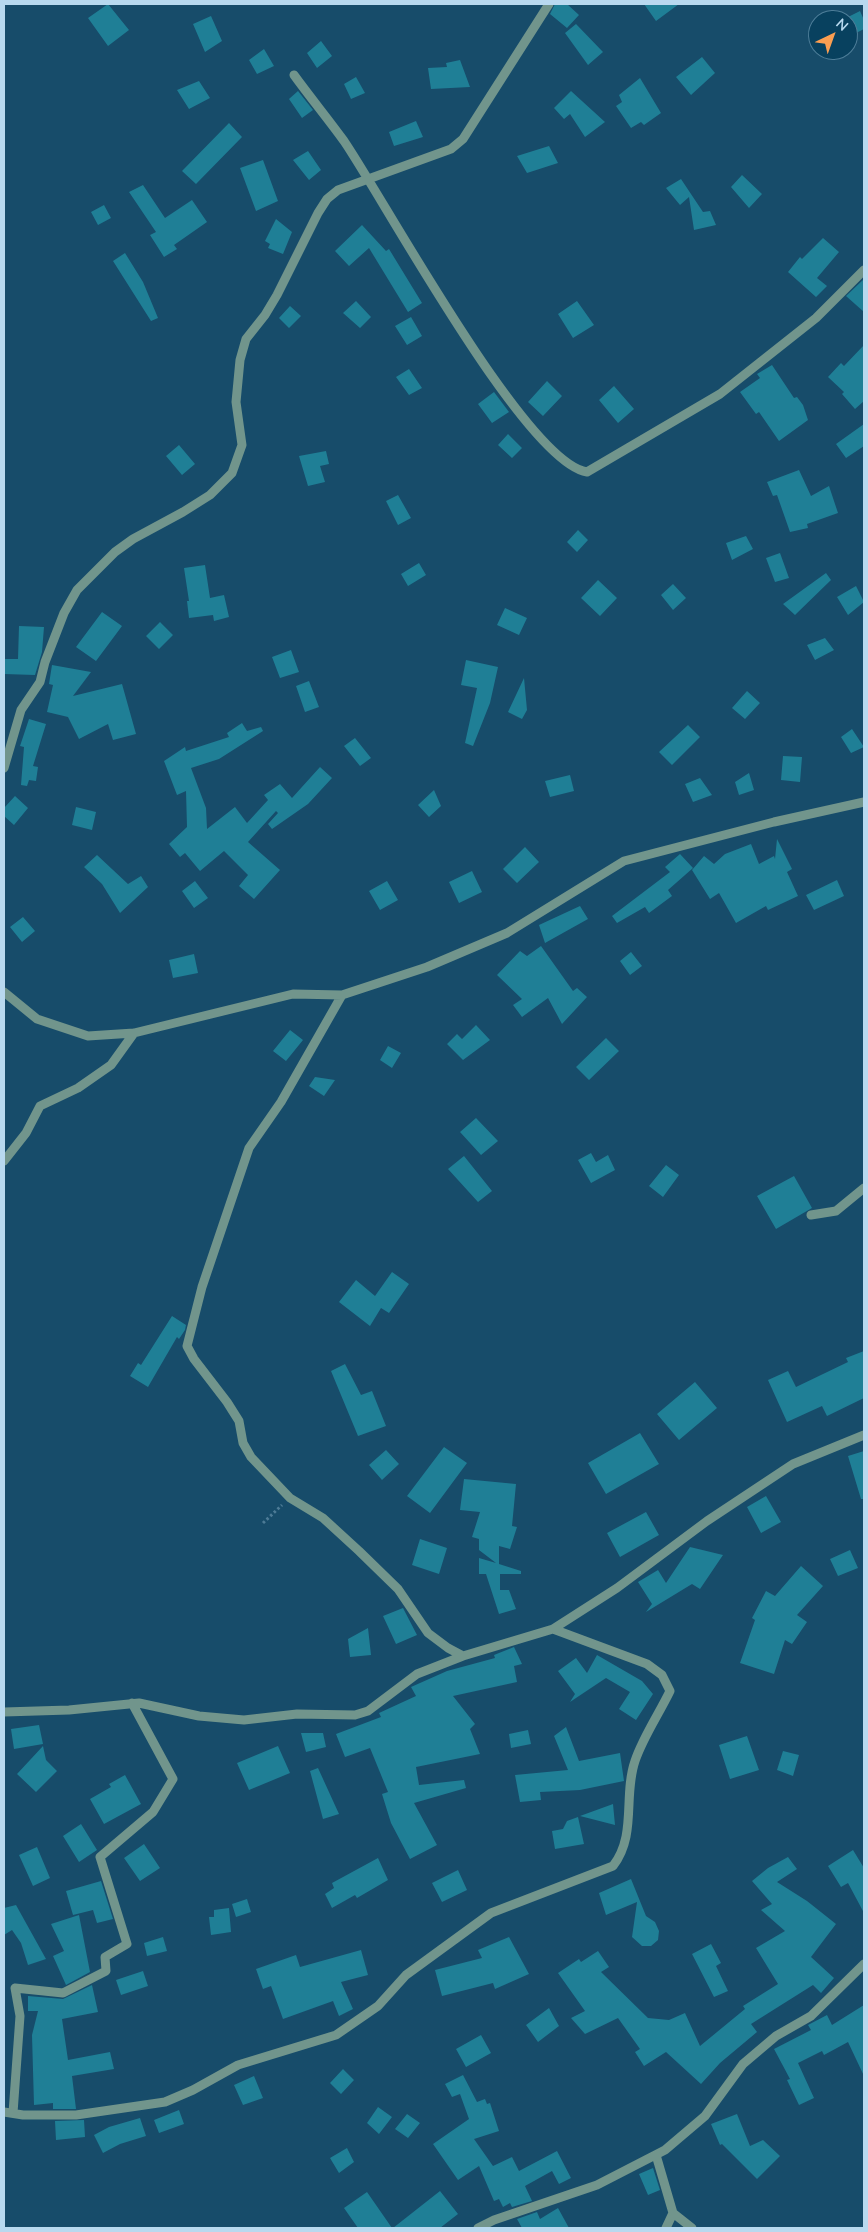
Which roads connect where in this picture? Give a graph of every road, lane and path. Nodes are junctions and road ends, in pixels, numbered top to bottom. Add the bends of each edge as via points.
1 (549, 4) edge
2 (294, 75) dead end
3 (367, 180) junction
4 (864, 270) edge
5 (4, 768) edge
6 (864, 802) edge
7 (4, 992) edge
8 (342, 994) junction
9 (134, 1032) junction
10 (4, 1160) edge
11 (864, 1188) edge
12 (811, 1215) dead end
13 (864, 1435) edge
14 (290, 1498) junction
15 (263, 1523) dead end
16 (553, 1629) junction
17 (464, 1656) junction
18 (132, 1703) junction
19 (4, 1712) edge
20 (864, 1964) edge
21 (8, 2113) edge
22 (656, 2155) junction
23 (673, 2212) junction
24 (478, 2228) edge
25 (666, 2228) edge
26 (692, 2228) edge

1 - 3 street via 463,139 451,148
2 - 3 street via 344,142
3 - 4 street via 489,373 542,441 577,471 587,472 720,394 816,318
3 - 5 street via 338,190 327,199 266,315 246,339 240,360 236,402 242,445 232,473 210,495 133,538 77,590 64,614 40,682 21,710
6 - 8 street via 624,861 507,933 426,967
7 - 9 street via 36,1020 88,1036
8 - 9 street via 293,994
8 - 14 street via 296,1076 249,1148 210,1262 187,1346 239,1421 243,1443 251,1457
9 - 10 street via 112,1065 78,1088 40,1106 26,1133
11 - 12 street via 836,1211
13 - 16 street via 793,1464
14 - 15 path
14 - 17 street via 323,1518 398,1589 428,1633
16 - 17 street
16 - 21 street via 647,1664 662,1675 670,1691 635,1761 629,1825 622,1854 613,1866 491,1913 406,1975 378,2006 336,2035 238,2065 165,2102 76,2115
17 - 18 street via 417,1674 377,1706 355,1715 297,1714 244,1720 199,1716
18 - 19 street via 69,1710
18 - 21 street via 173,1779 153,1812 100,1857 127,1944 105,1957 106,1970 63,1993 15,1988 20,2016
20 - 22 street via 811,2016 776,2036 743,2064 706,2116
22 - 23 street
22 - 24 street via 597,2185
23 - 25 street
23 - 26 street

